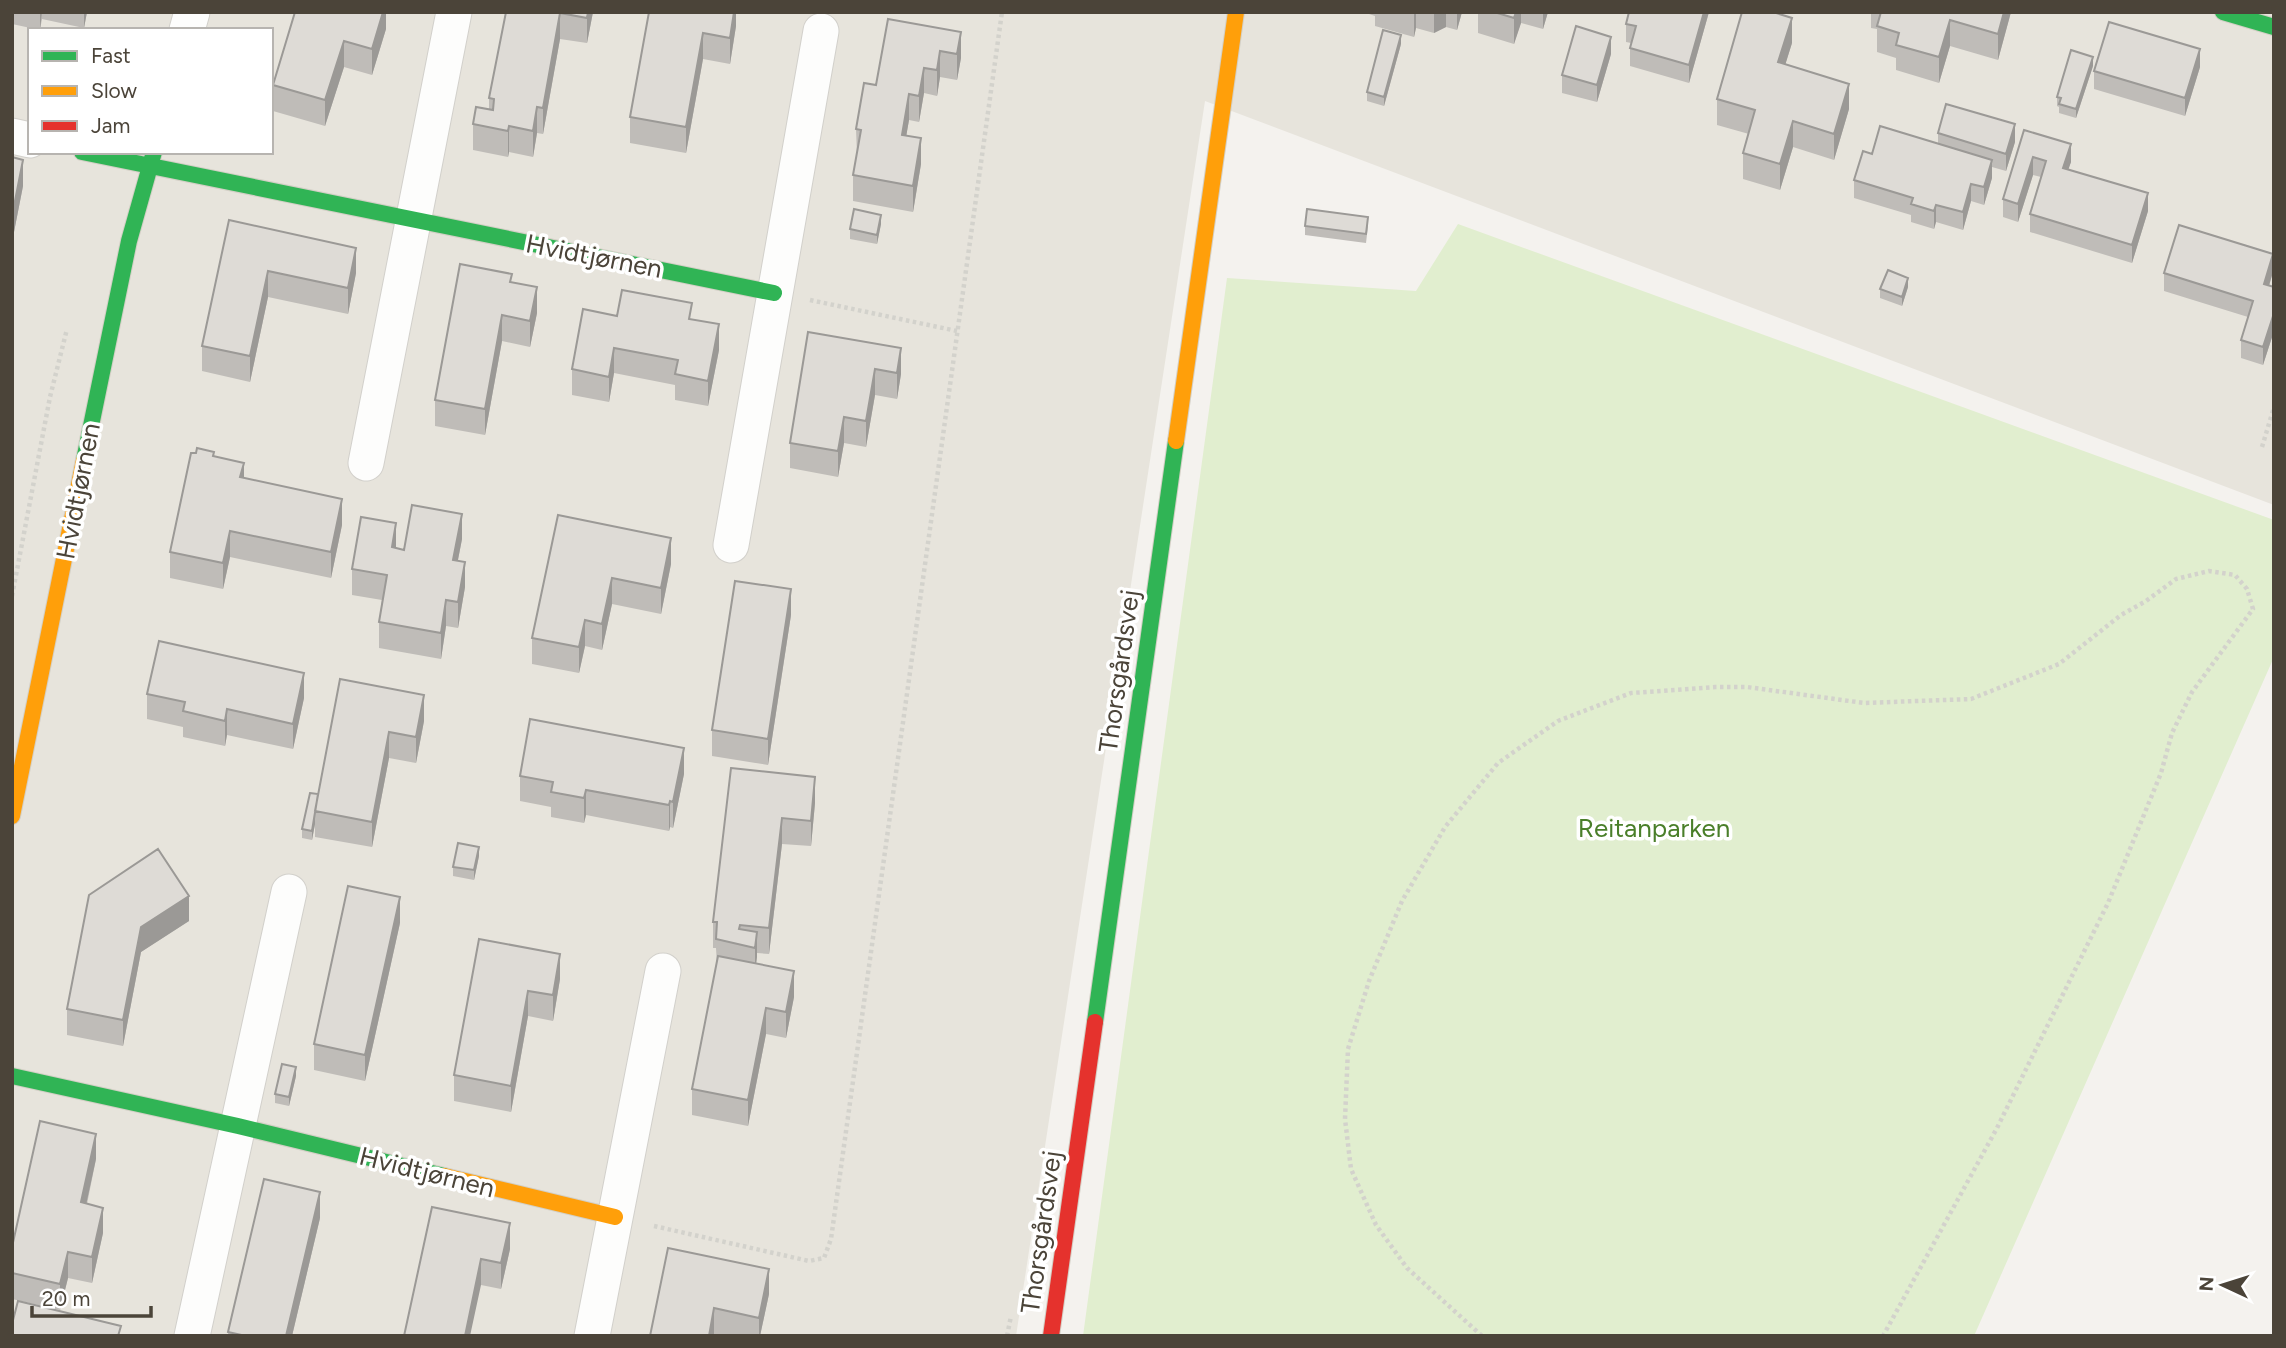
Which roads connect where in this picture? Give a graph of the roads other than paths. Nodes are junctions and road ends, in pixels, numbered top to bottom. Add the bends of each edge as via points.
1 (454, 12) edge
2 (1236, 12) edge
3 (2223, 12) edge
4 (2274, 27) edge
5 (821, 31) dead end
6 (100, 154) edge
7 (152, 160) edge
8 (413, 220) junction
9 (775, 292) junction
10 (366, 463) dead end
11 (731, 545) dead end
12 (12, 816) edge
13 (289, 892) dead end
14 (663, 971) dead end
15 (12, 1076) edge
16 (238, 1126) junction
17 (615, 1217) junction
18 (192, 1336) edge
19 (592, 1336) edge
20 (1051, 1336) edge

1 - 8 street
2 - 20 street, Thorsgårdsvej
3 - 4 street
5 - 9 street
6 - 7 street, Hvidtjørnen
7 - 8 street, Hvidtjørnen
7 - 12 street, Hvidtjørnen via 129,241
8 - 9 street, Hvidtjørnen
8 - 10 street
9 - 11 street
13 - 16 street
14 - 17 street
15 - 16 street, Hvidtjørnen
16 - 17 street, Hvidtjørnen
16 - 18 street
17 - 19 street

